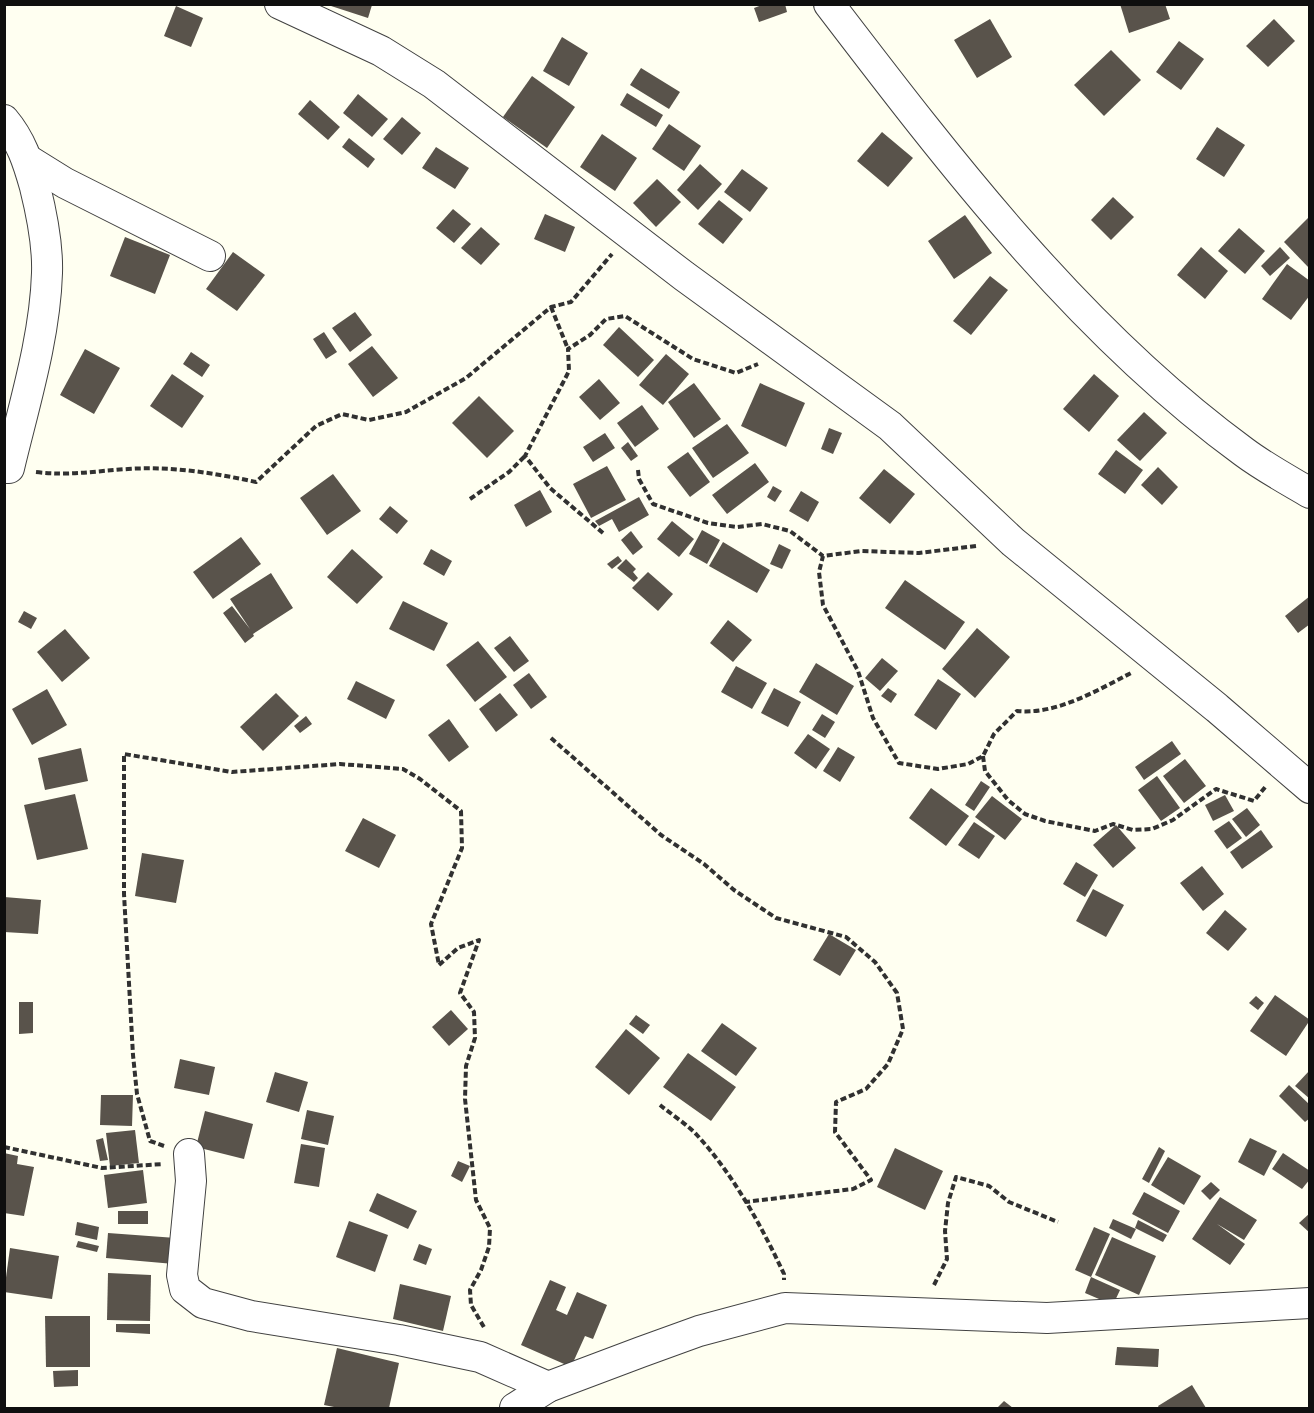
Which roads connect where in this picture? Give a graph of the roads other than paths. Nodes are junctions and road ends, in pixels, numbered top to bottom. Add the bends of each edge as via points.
1 (280, 4) edge
2 (829, 4) edge
3 (4, 120) edge
4 (28, 160) junction
5 (210, 256) dead end
6 (7, 468) edge
7 (1310, 493) edge
8 (1300, 780) edge
9 (189, 1154) road end
10 (1310, 1304) edge
11 (548, 1387) junction
12 (515, 1408) edge

1 - 8 street via 381,51 434,84 630,235 890,426 1013,542
2 - 7 street via 999,219 1135,362 1245,453
3 - 4 street
4 - 5 street via 65,183
4 - 6 street via 42,218 47,273 39,336
9 - 11 street via 191,1181 182,1275 185,1289 203,1303 251,1316 480,1357
10 - 11 street via 1047,1318 785,1308 699,1331
11 - 12 street

